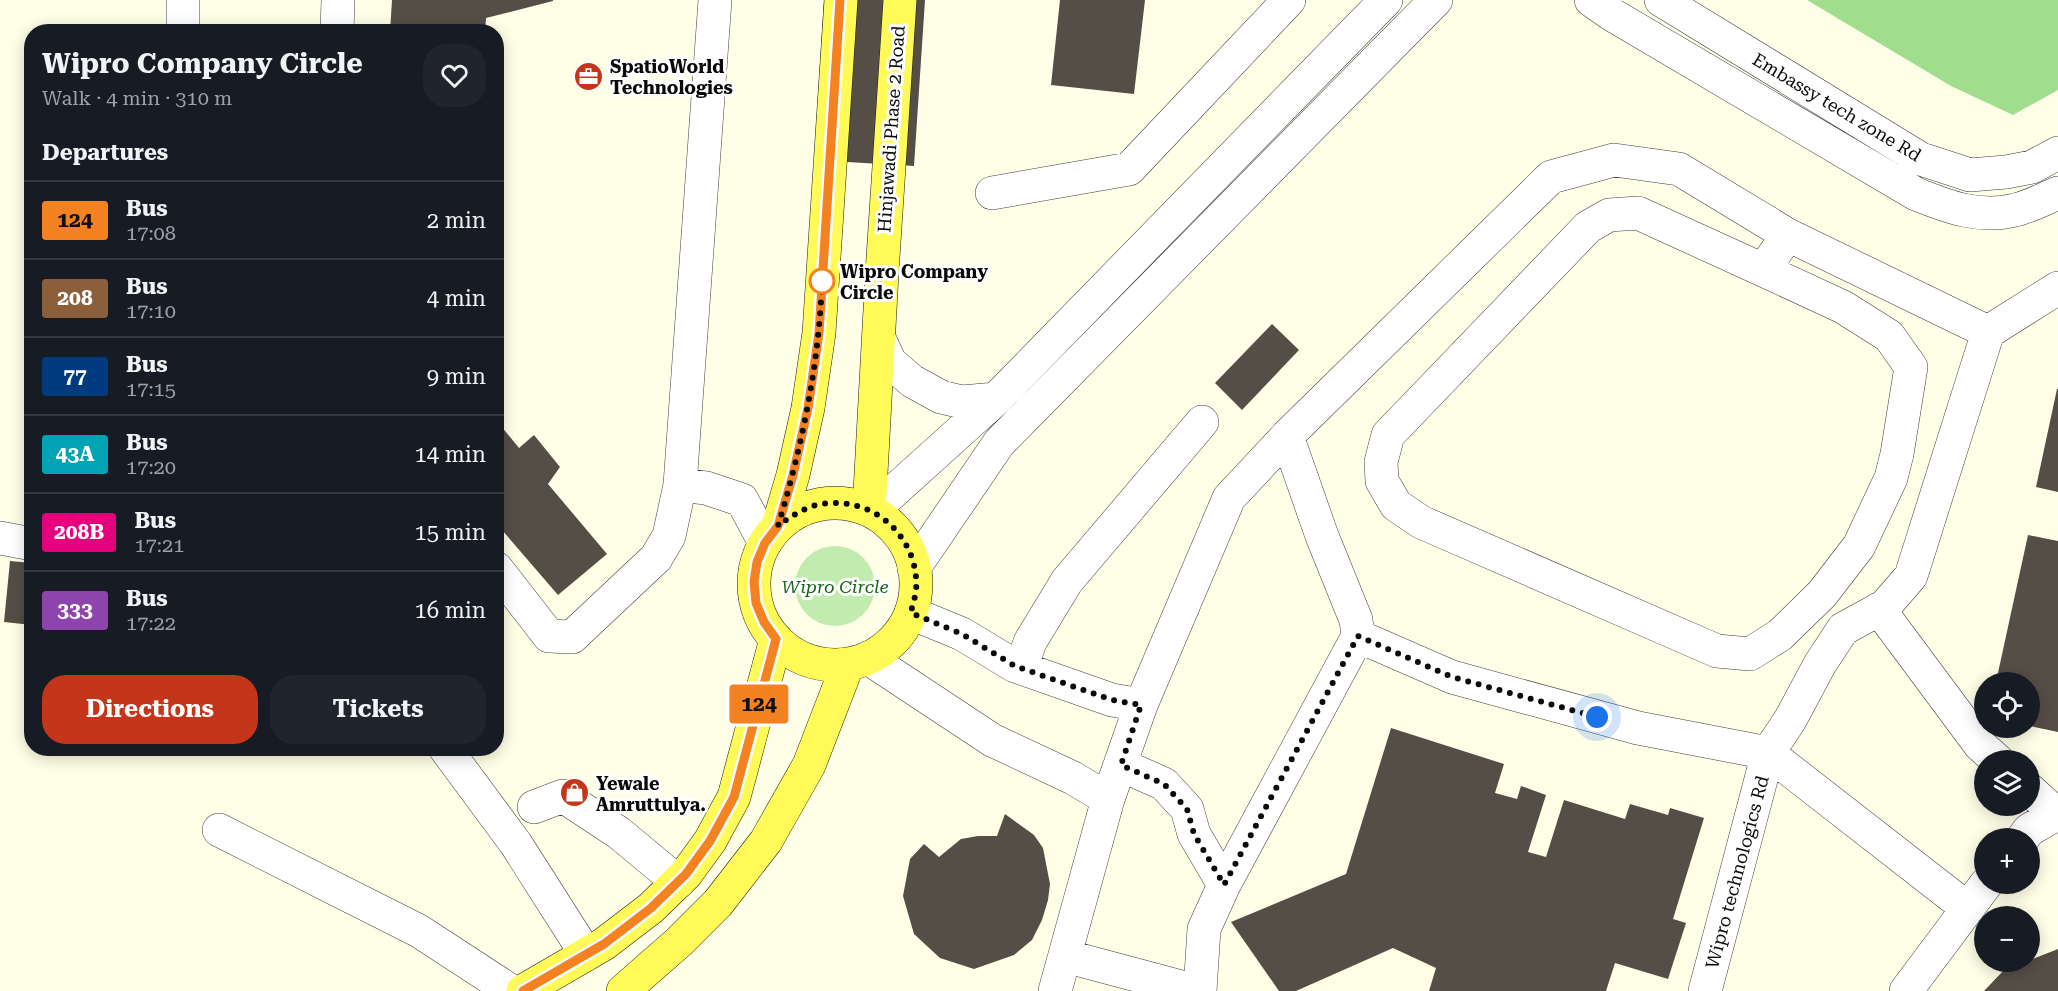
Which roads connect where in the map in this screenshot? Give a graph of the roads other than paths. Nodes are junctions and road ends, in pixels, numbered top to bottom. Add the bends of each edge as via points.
1 (183, 0) edge
2 (338, 0) edge
3 (715, 0) edge
4 (840, 0) edge
5 (900, 0) edge
6 (1289, 0) edge
7 (1386, 0) edge
8 (1436, 0) edge
9 (1591, 0) edge
10 (1661, 0) edge
11 (183, 24) edge
12 (337, 24) edge
13 (2058, 153) edge
14 (2058, 193) edge
15 (992, 194) dead end
16 (1788, 235) junction
17 (1763, 270) junction
18 (2058, 288) edge
19 (1989, 332) junction
20 (879, 338) junction
21 (996, 399) junction
22 (1202, 422) dead end
23 (1287, 436) junction
24 (680, 484) junction
25 (871, 510) junction
26 (772, 535) junction
27 (0, 538) edge
28 (24, 542) edge
29 (914, 568) junction
30 (504, 578) edge
31 (1879, 609) junction
32 (911, 613) junction
33 (1358, 636) junction
34 (776, 639) junction
35 (858, 661) junction
36 (1021, 668) junction
37 (1141, 705) junction
38 (1986, 750) edge
39 (1768, 753) junction
40 (451, 756) edge
41 (1121, 765) junction
42 (1108, 799) junction
43 (2040, 799) edge
44 (534, 807) dead end
45 (2057, 814) edge
46 (2032, 828) edge
47 (219, 830) dead end
48 (678, 882) junction
49 (1224, 885) junction
50 (1976, 896) edge
51 (586, 954) junction
52 (1065, 956) junction
53 (511, 991) edge
54 (523, 991) edge
55 (623, 991) edge
56 (1055, 991) edge
57 (1196, 991) edge
58 (1200, 991) edge
59 (1705, 991) edge
60 (1906, 991) edge

1 - 11 street
2 - 12 street
3 - 24 street
4 - 26 main road via 819,333 793,475
5 - 20 main road, Hinjawadi Phase 2 Road
6 - 15 street via 1129,169
7 - 21 street
8 - 29 street via 999,443
9 - 14 street via 1916,194 1954,209 1987,214 2015,210
10 - 13 street, Embassy tech zone Rd via 1921,159 1970,175 2032,168
16 - 17 street
16 - 19 street
16 - 23 street via 1679,169 1614,160 1551,177
17 - 17 street via 1843,307 1889,336 1911,367 1891,478 1859,546 1822,594 1780,635 1750,654 1718,651 1421,522 1396,505 1382,481 1381,462 1388,435 1588,227 1609,215 1638,213
18 - 19 street
19 - 31 street, Wipro technologics Rd via 1911,576
20 - 21 street via 890,362 912,381 941,397 963,402
20 - 25 main road, Hinjawadi Phase 2 Road
21 - 25 street
22 - 36 street via 1067,581 1030,642
23 - 33 street via 1356,620
23 - 37 street via 1229,498
24 - 26 street via 742,500
24 - 30 street via 669,536 656,558 572,637 549,636
25 - 26 main road via 830,502 812,506 794,514
25 - 29 main road via 900,534
26 - 34 main road via 757,562 754,582 756,603
27 - 28 street
29 - 32 main road via 916,591
31 - 38 street
31 - 39 street, Wipro technologics Rd via 1843,629
32 - 35 main road via 901,632 886,647
32 - 36 street via 962,634
33 - 39 street via 1452,677 1638,728
33 - 49 street
34 - 35 main road via 809,661 828,665
34 - 48 main road via 734,797 710,841
35 - 42 street via 992,740
35 - 55 main road via 809,765 766,841 718,903
36 - 37 street via 1112,700
37 - 41 street
39 - 50 street
39 - 59 street, Wipro technologics Rd
40 - 51 street via 516,844
41 - 42 street
41 - 49 street via 1164,784 1187,809 1194,834
42 - 52 street
43 - 45 street
44 - 48 street via 563,796 619,833
45 - 46 street
47 - 53 street via 419,931
48 - 51 main road via 651,908
49 - 58 street via 1204,928
50 - 60 street
51 - 54 main road
52 - 56 street
52 - 57 street

